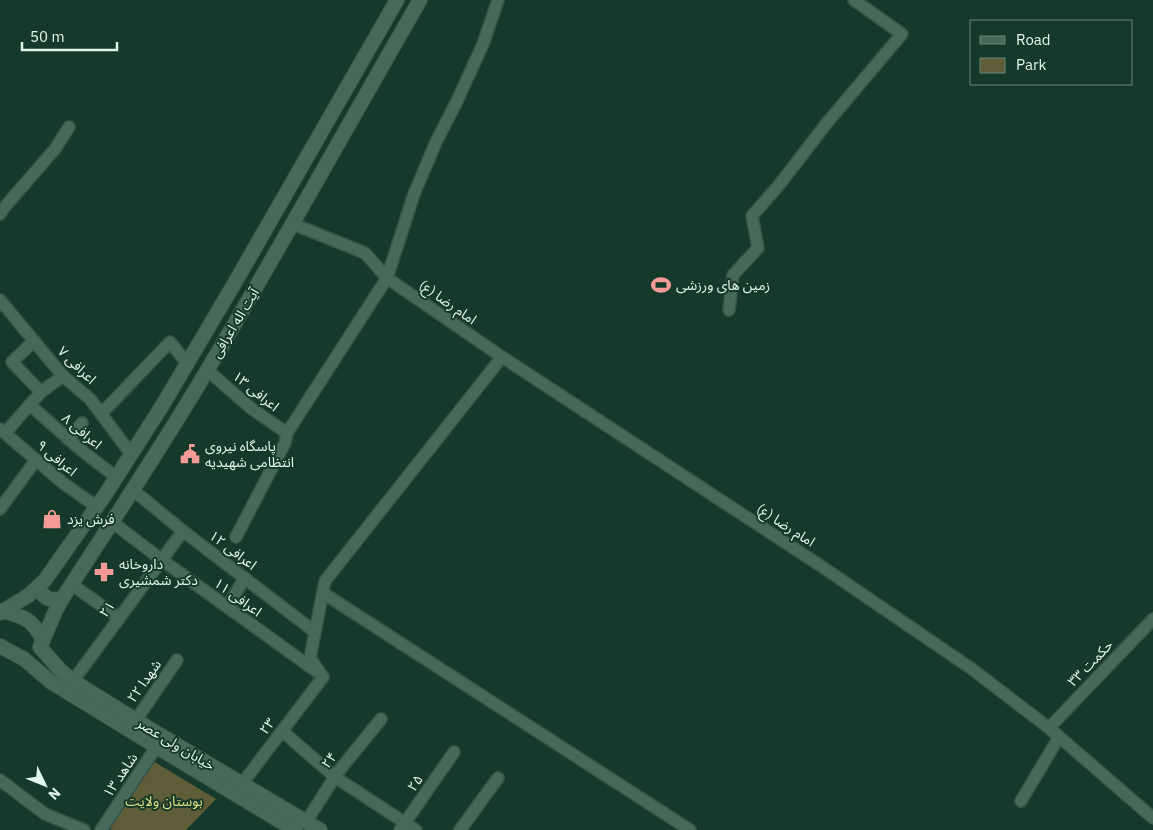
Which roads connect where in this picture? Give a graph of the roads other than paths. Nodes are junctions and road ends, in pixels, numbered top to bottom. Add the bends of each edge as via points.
1 (397, 0) edge
2 (420, 0) edge
3 (498, 0) edge
4 (854, 0) edge
5 (69, 127) dead end
6 (0, 214) edge
7 (294, 224) junction
8 (387, 278) junction
9 (0, 300) edge
10 (729, 310) dead end
11 (4, 314) edge
12 (34, 341) junction
13 (502, 357) junction
14 (187, 363) junction
15 (207, 370) junction
16 (63, 376) junction
17 (42, 392) junction
18 (30, 405) junction
19 (102, 413) junction
20 (82, 423) dead end
21 (2, 431) edge
22 (287, 433) junction
23 (68, 439) junction
24 (131, 454) junction
25 (36, 460) junction
26 (116, 477) junction
27 (133, 490) junction
28 (96, 507) junction
29 (0, 509) edge
30 (112, 522) junction
31 (183, 531) junction
32 (236, 537) dead end
33 (162, 560) junction
34 (245, 578) junction
35 (71, 584) junction
36 (38, 588) junction
37 (323, 593) junction
38 (62, 599) junction
39 (227, 607) junction
40 (2, 612) edge
41 (119, 618) junction
42 (1153, 619) edge
43 (315, 632) junction
44 (42, 644) junction
45 (0, 646) edge
46 (24, 659) junction
47 (177, 660) dead end
48 (323, 677) junction
49 (73, 681) junction
50 (136, 720) junction
51 (381, 720) dead end
52 (1049, 728) junction
53 (282, 731) junction
54 (1059, 737) junction
55 (160, 742) junction
56 (454, 752) dead end
57 (335, 777) junction
58 (498, 778) dead end
59 (0, 780) edge
60 (238, 789) junction
61 (1021, 801) dead end
62 (1153, 818) edge
63 (301, 826) edge
64 (403, 826) edge
65 (84, 830) edge
66 (101, 830) edge
67 (320, 830) edge
68 (416, 830) edge
69 (460, 830) edge
70 (690, 830) edge

1 - 14 main road, آیت اله اعرافی
2 - 7 main road, آیت اله اعرافی
3 - 8 street via 483,44 414,194
4 - 10 street via 902,34 752,216 758,248 733,275
5 - 6 street via 55,149
7 - 8 street, امام رضا (ع) via 365,253
7 - 15 main road, آیت اله اعرافی
8 - 13 street, امام رضا (ع)
8 - 22 street
9 - 11 street, اعرافی ۷
11 - 12 street, اعرافی ۷
12 - 16 street, اعرافی ۷
12 - 17 street via 12,362
13 - 37 street via 325,581
13 - 52 street, امام رضا (ع) via 821,566 972,669
14 - 19 street via 170,342
14 - 24 main road, آیت اله اعرافی
15 - 22 street, اعرافی ۱۳ via 252,409
15 - 27 main road, آیت اله اعرافی
16 - 17 street
16 - 19 street, اعرافی ۷
17 - 18 street
18 - 21 street
18 - 23 street, اعرافی ۸
19 - 24 street, اعرافی ۷
20 - 23 street
21 - 25 street, اعرافی ۹
22 - 32 street via 285,443
23 - 26 street, اعرافی ۸
24 - 26 main road, آیت اله اعرافی
25 - 28 street, اعرافی ۹
25 - 29 street
26 - 28 main road, آیت اله اعرافی
27 - 30 main road, آیت اله اعرافی
27 - 31 street, اعرافی ۱۲
28 - 36 main road, آیت اله اعرافی
30 - 33 street, اعرافی ۱۱
30 - 35 main road, آیت اله اعرافی
31 - 33 street, ۲۱
31 - 34 street, اعرافی ۱۲
33 - 39 street, اعرافی ۱۱
33 - 41 street, ۲۱
34 - 39 street
34 - 43 street, اعرافی ۱۲
35 - 38 main road, آیت اله اعرافی
35 - 41 street
36 - 38 main road via 44,598
36 - 40 main road, آیت اله اعرافی
37 - 43 street
37 - 70 street
38 - 44 main road, آیت اله اعرافی
39 - 48 street, اعرافی ۱۱
40 - 44 main road, خیابان ولی عصر via 30,621 37,629
41 - 49 street, ۲۱
42 - 52 street, حکمت ۳۳
43 - 48 street via 310,658
44 - 46 main road via 32,657
44 - 49 main road, خیابان ولی عصر via 60,670
45 - 46 main road, خیابان ولی عصر
46 - 55 main road, خیابان ولی عصر via 51,682
47 - 50 street, شهدا ۲۲
48 - 53 street, ۲۳
49 - 50 main road, خیابان ولی عصر
50 - 55 main road, خیابان ولی عصر
51 - 57 street, ۲۴
52 - 54 street, امام رضا (ع)
53 - 57 street
53 - 60 street, ۲۳
54 - 61 street
54 - 62 street, امام رضا (ع)
55 - 60 main road, خیابان ولی عصر
55 - 66 street, شاهد ۱۳
56 - 64 street, ۲۵
57 - 63 street, ۲۴
57 - 64 street
58 - 69 street
59 - 65 street via 45,814
60 - 63 main road, خیابان ولی عصر
63 - 67 main road, خیابان ولی عصر
64 - 68 street

